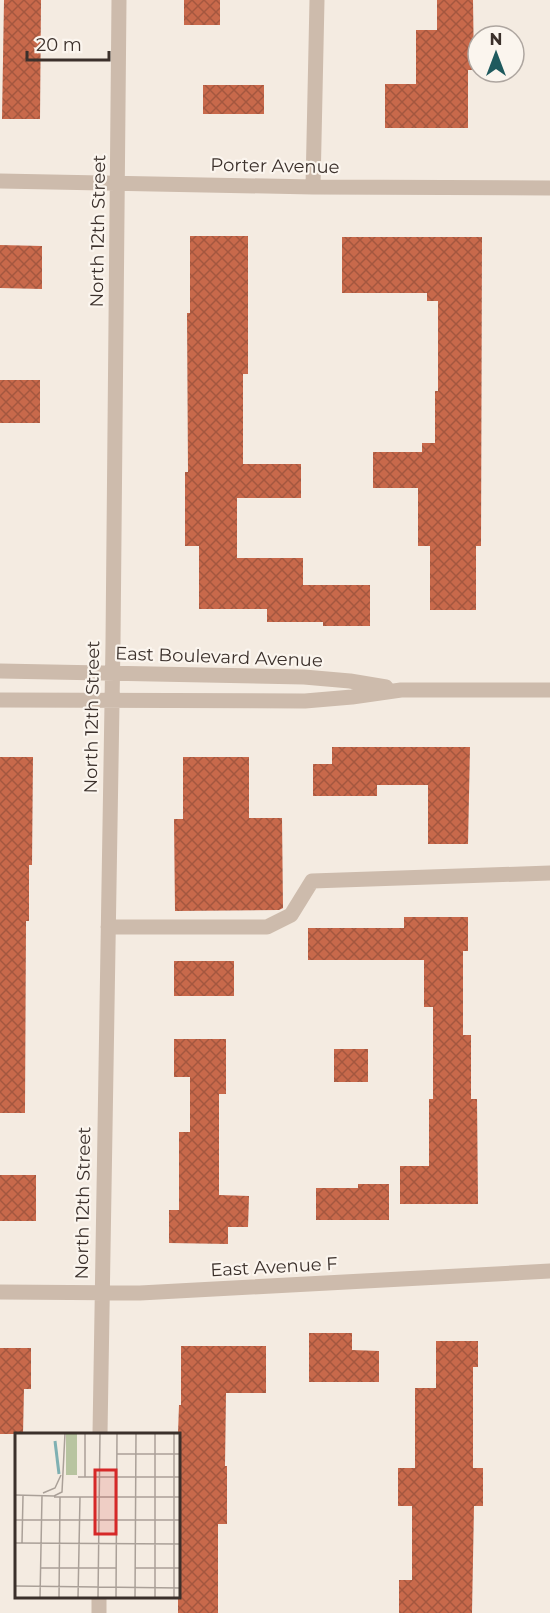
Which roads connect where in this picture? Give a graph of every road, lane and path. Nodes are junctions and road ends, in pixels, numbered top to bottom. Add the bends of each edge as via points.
1 (119, 0) edge
2 (316, 0) edge
3 (0, 181) edge
4 (118, 184) junction
5 (313, 187) junction
6 (550, 188) edge
7 (0, 671) edge
8 (112, 673) junction
9 (401, 690) junction
10 (550, 690) edge
11 (0, 700) edge
12 (112, 701) junction
13 (550, 873) edge
14 (108, 927) junction
15 (550, 1271) edge
16 (0, 1292) edge
17 (101, 1294) junction
18 (100, 1433) edge

1 - 4 street, North 12th Street
2 - 5 street
3 - 4 street, Porter Avenue
4 - 5 street, Porter Avenue
4 - 8 street, North 12th Street
5 - 6 street, Porter Avenue
7 - 8 street, East Boulevard Avenue
8 - 9 street, East Boulevard Avenue via 304,677
8 - 12 street, North 12th Street
9 - 10 street, East Boulevard Avenue
9 - 12 street, East Boulevard Avenue via 305,701
11 - 12 street, East Boulevard Avenue
12 - 14 street, North 12th Street
13 - 14 street via 312,881 291,915 267,927
14 - 17 street, North 12th Street
15 - 17 street, East Avenue F
16 - 17 street, East Avenue F
17 - 18 street, North 12th Street

